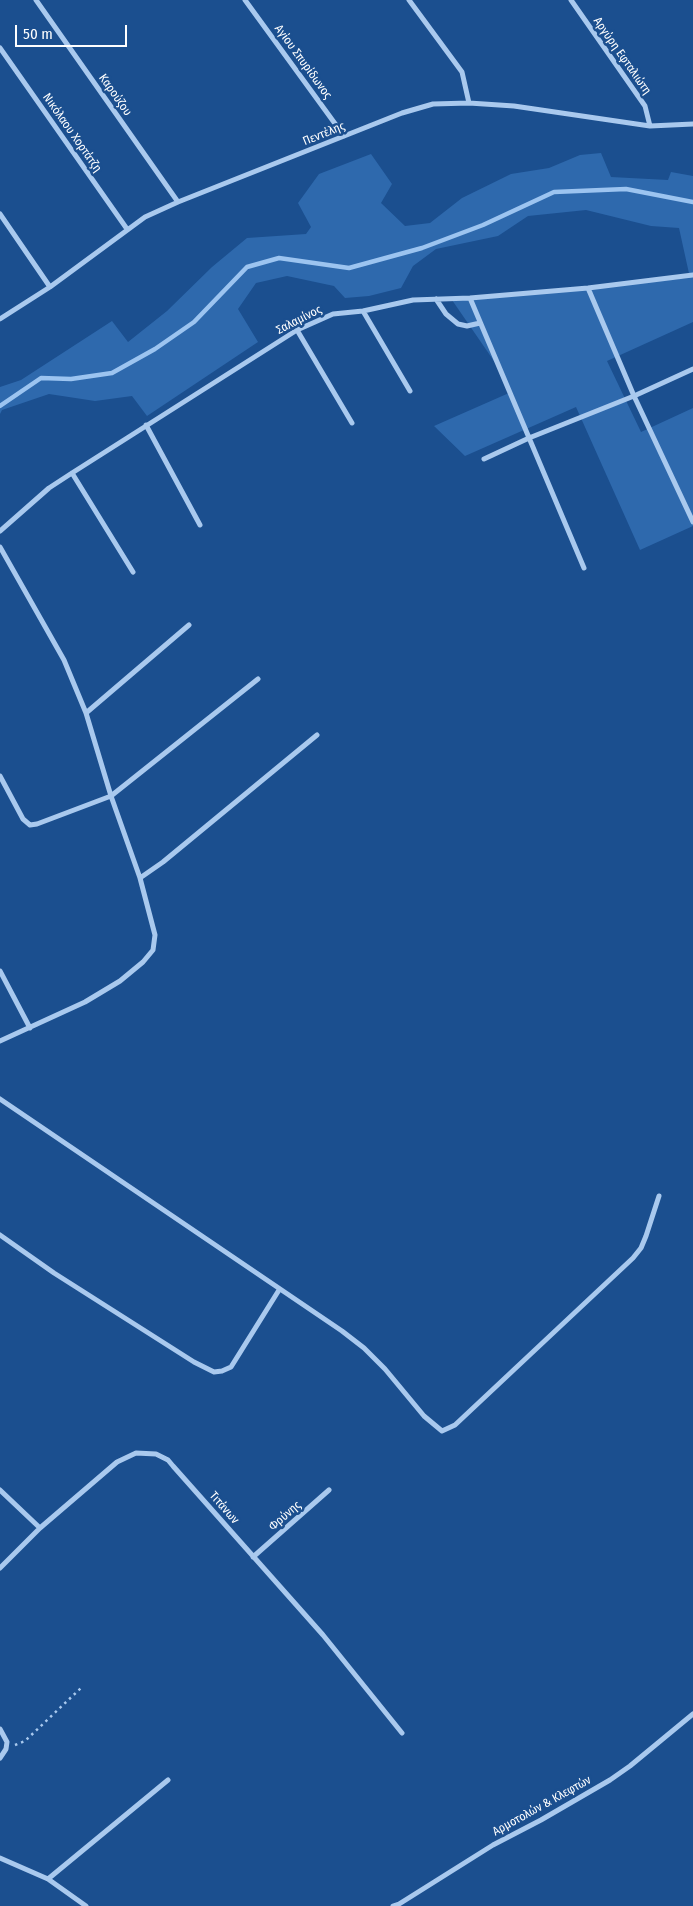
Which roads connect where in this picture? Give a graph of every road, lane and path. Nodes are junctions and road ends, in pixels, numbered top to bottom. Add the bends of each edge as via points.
1 (36, 0) edge
2 (245, 0) edge
3 (409, 0) edge
4 (571, 0) edge
5 (0, 48) edge
6 (468, 103) junction
7 (693, 124) edge
8 (650, 126) junction
9 (344, 136) junction
10 (178, 202) junction
11 (0, 214) edge
12 (127, 229) junction
13 (693, 275) edge
14 (50, 287) junction
15 (588, 288) junction
16 (470, 298) junction
17 (436, 299) junction
18 (363, 310) junction
19 (0, 319) edge
20 (480, 323) junction
21 (297, 330) junction
22 (693, 369) edge
23 (410, 391) dead end
24 (634, 396) junction
25 (352, 424) dead end
26 (146, 425) junction
27 (529, 438) junction
28 (484, 459) dead end
29 (72, 473) junction
30 (693, 522) edge
31 (200, 525) dead end
32 (0, 531) edge
33 (0, 547) edge
34 (584, 568) dead end
35 (133, 572) dead end
36 (189, 625) dead end
37 (258, 680) dead end
38 (86, 713) junction
39 (317, 735) dead end
40 (0, 776) edge
41 (111, 796) junction
42 (140, 878) junction
43 (0, 971) edge
44 (30, 1028) junction
45 (0, 1041) edge
46 (0, 1099) edge
47 (659, 1196) dead end
48 (0, 1235) edge
49 (280, 1290) junction
50 (0, 1490) edge
51 (329, 1490) dead end
52 (40, 1528) junction
53 (253, 1557) junction
54 (0, 1568) edge
55 (82, 1687) dead end
56 (693, 1714) edge
57 (0, 1729) edge
58 (402, 1732) dead end
59 (7, 1746) junction
60 (0, 1758) edge
61 (168, 1780) dead end
62 (0, 1858) edge
63 (48, 1880) junction
64 (86, 1906) edge
65 (393, 1906) edge

1 - 10 street, Καρούζου
2 - 9 street, Αγίου Σπυρίδωνος
3 - 6 street via 462,72
4 - 8 street, Αργύρη Εφταλιώτη via 645,106
5 - 12 street, Νικόλαου Χορτάτζη
6 - 8 street, Πεντέλης via 514,106
6 - 9 street, Πεντέλης via 432,104
7 - 8 street, Πεντέλης
9 - 10 street, Πεντέλης
10 - 12 street, Πεντέλης
11 - 14 street
12 - 14 street, Πεντέλης
13 - 15 street, Σαλαμίνος
14 - 19 street, Πεντέλης
15 - 16 street, Σαλαμίνος
15 - 24 street
16 - 17 street, Σαλαμίνος
16 - 20 street
17 - 18 street, Σαλαμίνος
17 - 20 street via 458,324
18 - 21 street, Σαλαμίνος via 333,314
18 - 23 street
20 - 27 street
21 - 25 street
21 - 26 street, Σαλαμίνος
22 - 24 street
24 - 27 street
24 - 30 street
26 - 29 street, Σαλαμίνος
26 - 31 street
27 - 28 street
27 - 34 street
29 - 32 street, Σαλαμίνος via 49,488
29 - 35 street
33 - 38 street via 64,660
36 - 38 street
37 - 41 street
38 - 41 street
39 - 42 street
40 - 41 street via 23,819 30,825
41 - 42 street
42 - 44 street via 155,935 153,950 143,962 102,992
43 - 44 street
44 - 45 street
46 - 49 street
47 - 49 street via 641,1248 633,1258 455,1425 442,1431 424,1416 364,1348
48 - 49 street via 54,1273 214,1372 231,1367
50 - 52 street
51 - 53 street, Φρύνης
52 - 53 street, Τιτάνων via 123,1458 150,1452 168,1460
52 - 54 street, Τιτάνων
53 - 58 street, Τιτάνων via 322,1634
55 - 59 path via 25,1741
56 - 65 street, Αρμοτολών & Κλεφτών via 610,1780 493,1845
57 - 59 street
59 - 60 street
61 - 63 street
62 - 63 street
63 - 64 street

